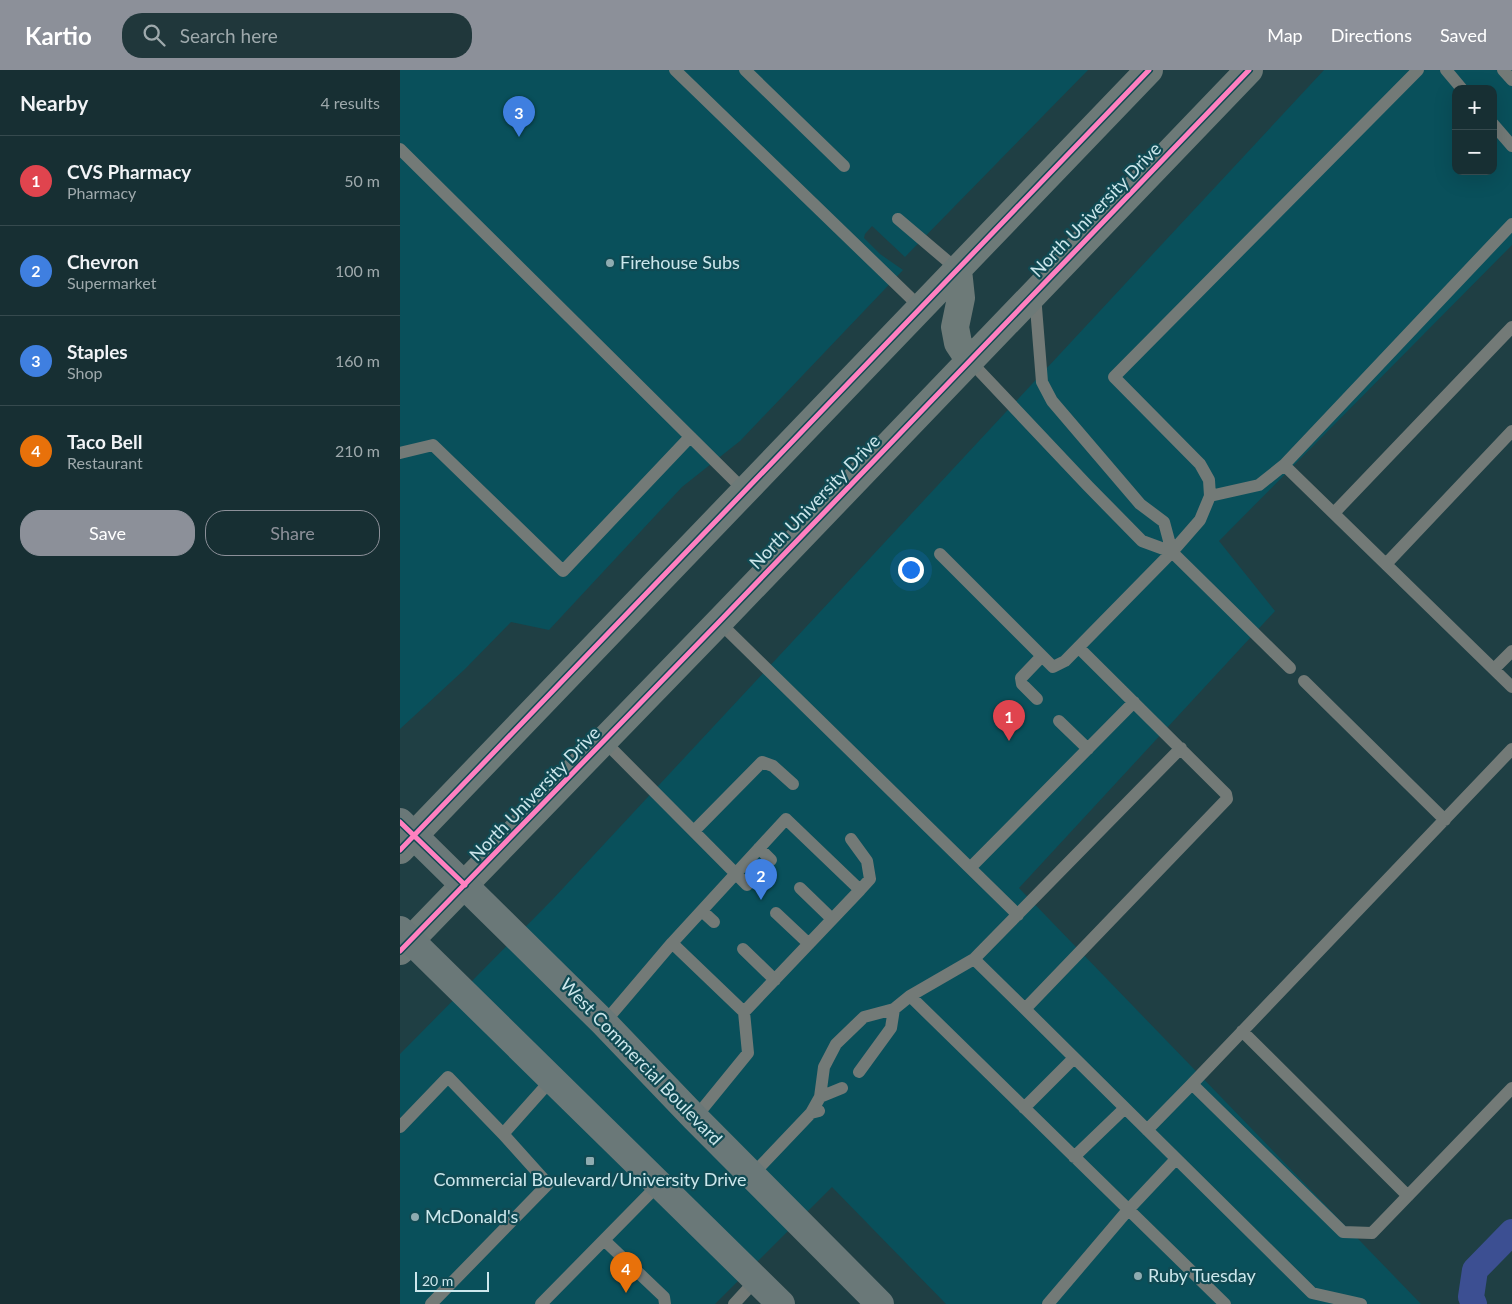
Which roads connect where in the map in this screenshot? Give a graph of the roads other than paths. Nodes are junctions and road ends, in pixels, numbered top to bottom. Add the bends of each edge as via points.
1 (675, 70) edge
2 (745, 70) edge
3 (1149, 70) edge
4 (1249, 70) edge
5 (1418, 70) edge
6 (1446, 70) edge
7 (1503, 70) edge
8 (1512, 80) edge
9 (1459, 85) edge
10 (1497, 129) edge
11 (1512, 146) edge
12 (400, 149) edge
13 (844, 166) dead end
14 (898, 219) dead end
15 (1512, 224) edge
16 (958, 270) junction
17 (1035, 293) junction
18 (921, 308) junction
19 (1512, 327) edge
20 (970, 361) junction
21 (1512, 431) edge
22 (690, 437) junction
23 (400, 454) edge
24 (1284, 465) junction
25 (745, 491) junction
26 (1210, 496) junction
27 (1334, 513) junction
28 (1172, 552) junction
29 (940, 554) dead end
30 (1386, 564) junction
31 (719, 622) junction
32 (1079, 648) junction
33 (1512, 650) edge
34 (1042, 656) junction
35 (1290, 668) dead end
36 (1494, 669) junction
37 (1304, 681) dead end
38 (1512, 687) edge
39 (1037, 699) dead end
40 (1134, 702) junction
41 (1059, 722) dead end
42 (604, 741) junction
43 (1181, 748) junction
44 (1088, 749) junction
45 (1512, 749) edge
46 (793, 784) dead end
47 (1444, 820) junction
48 (694, 831) junction
49 (405, 836) edge
50 (851, 839) dead end
51 (759, 848) junction
52 (771, 860) dead end
53 (970, 868) junction
54 (736, 873) junction
55 (466, 885) junction
56 (747, 885) dead end
57 (800, 888) dead end
58 (860, 890) junction
59 (702, 910) junction
60 (776, 913) dead end
61 (1018, 915) junction
62 (832, 919) junction
63 (714, 922) dead end
64 (404, 940) edge
65 (672, 943) junction
66 (809, 944) junction
67 (743, 949) dead end
68 (974, 959) junction
69 (775, 980) junction
70 (910, 996) junction
71 (894, 1009) junction
72 (1025, 1009) junction
73 (744, 1012) junction
74 (604, 1023) junction
75 (1242, 1031) junction
76 (1074, 1058) junction
77 (859, 1072) dead end
78 (552, 1079) junction
79 (1192, 1084) junction
80 (842, 1088) dead end
81 (1512, 1088) edge
82 (820, 1097) junction
83 (1024, 1108) junction
84 (1124, 1108) junction
85 (695, 1118) junction
86 (400, 1127) edge
87 (1147, 1130) junction
88 (504, 1134) junction
89 (1074, 1157) junction
90 (1176, 1159) junction
91 (752, 1175) junction
92 (659, 1184) junction
93 (1408, 1196) junction
94 (1128, 1210) junction
95 (604, 1240) junction
96 (756, 1280) junction
97 (1332, 1301) edge
98 (431, 1304) edge
99 (541, 1304) edge
100 (665, 1304) edge
101 (734, 1304) edge
102 (781, 1304) edge
103 (880, 1304) edge
104 (1048, 1304) edge
105 (1226, 1304) edge
106 (1361, 1304) edge

1 - 18 lane
2 - 13 lane
3 - 16 main road
4 - 17 main road, North University Drive
5 - 26 lane via 1114,377 1200,464 1209,480
6 - 9 lane
7 - 8 lane
10 - 11 lane
12 - 22 lane
14 - 16 lane
15 - 24 lane
16 - 18 main road
16 - 20 main road via 961,298 955,327 958,343
17 - 20 main road, North University Drive
17 - 28 lane via 1042,382 1052,401 1140,504 1164,522
18 - 25 main road
19 - 27 lane
20 - 28 lane via 1142,541
20 - 31 main road, North University Drive
21 - 30 lane
22 - 23 lane via 563,570 433,446
22 - 25 lane
24 - 26 lane via 1259,485
24 - 27 lane
25 - 49 main road
26 - 28 lane via 1200,520
27 - 30 lane
28 - 32 lane
28 - 35 lane
29 - 34 lane
30 - 36 lane
31 - 42 main road, North University Drive
31 - 53 lane
32 - 34 lane via 1066,661 1053,666
32 - 40 lane
33 - 36 lane
34 - 39 lane via 1021,678 1022,684
36 - 38 lane
37 - 47 lane
40 - 43 lane
40 - 44 lane
41 - 44 lane
42 - 48 lane
42 - 55 main road, North University Drive
43 - 61 lane
43 - 72 lane via 1226,794 1227,799
44 - 53 lane
45 - 47 lane
46 - 48 lane via 774,766 762,762
47 - 75 lane
48 - 54 lane
49 - 55 highway, West Commercial Boulevard
50 - 58 lane via 867,861 870,879
51 - 52 lane
51 - 54 lane
51 - 58 lane via 786,819
53 - 61 lane
54 - 56 lane
54 - 59 lane
55 - 64 main road, North University Drive
55 - 74 highway, West Commercial Boulevard
57 - 62 lane
58 - 62 lane
59 - 63 lane
59 - 65 lane
60 - 66 lane
61 - 68 lane
62 - 66 lane
64 - 78 highway
65 - 73 lane
65 - 74 lane
66 - 69 lane
67 - 69 lane
68 - 70 lane
68 - 72 lane
69 - 73 lane
70 - 71 lane
70 - 83 lane
71 - 77 lane via 891,1028
71 - 82 lane via 864,1017 836,1044 824,1067
72 - 76 lane
73 - 85 lane via 748,1053
74 - 85 highway, West Commercial Boulevard
75 - 79 lane
75 - 93 lane
76 - 83 lane
76 - 84 lane
78 - 88 lane
78 - 92 highway
79 - 87 lane
79 - 93 lane via 1343,1232 1372,1233
80 - 82 lane
81 - 93 lane
82 - 91 lane via 815,1112
83 - 89 lane
84 - 87 lane
84 - 89 lane
85 - 91 highway, West Commercial Boulevard
86 - 88 lane via 448,1077
87 - 90 lane
88 - 98 lane via 548,1184
89 - 94 lane
90 - 94 lane
90 - 97 lane via 1312,1293
91 - 103 highway, West Commercial Boulevard
92 - 95 lane
92 - 96 highway
94 - 104 lane
94 - 105 lane
95 - 99 lane
95 - 100 lane via 664,1298
96 - 101 lane
96 - 102 highway
97 - 106 lane

